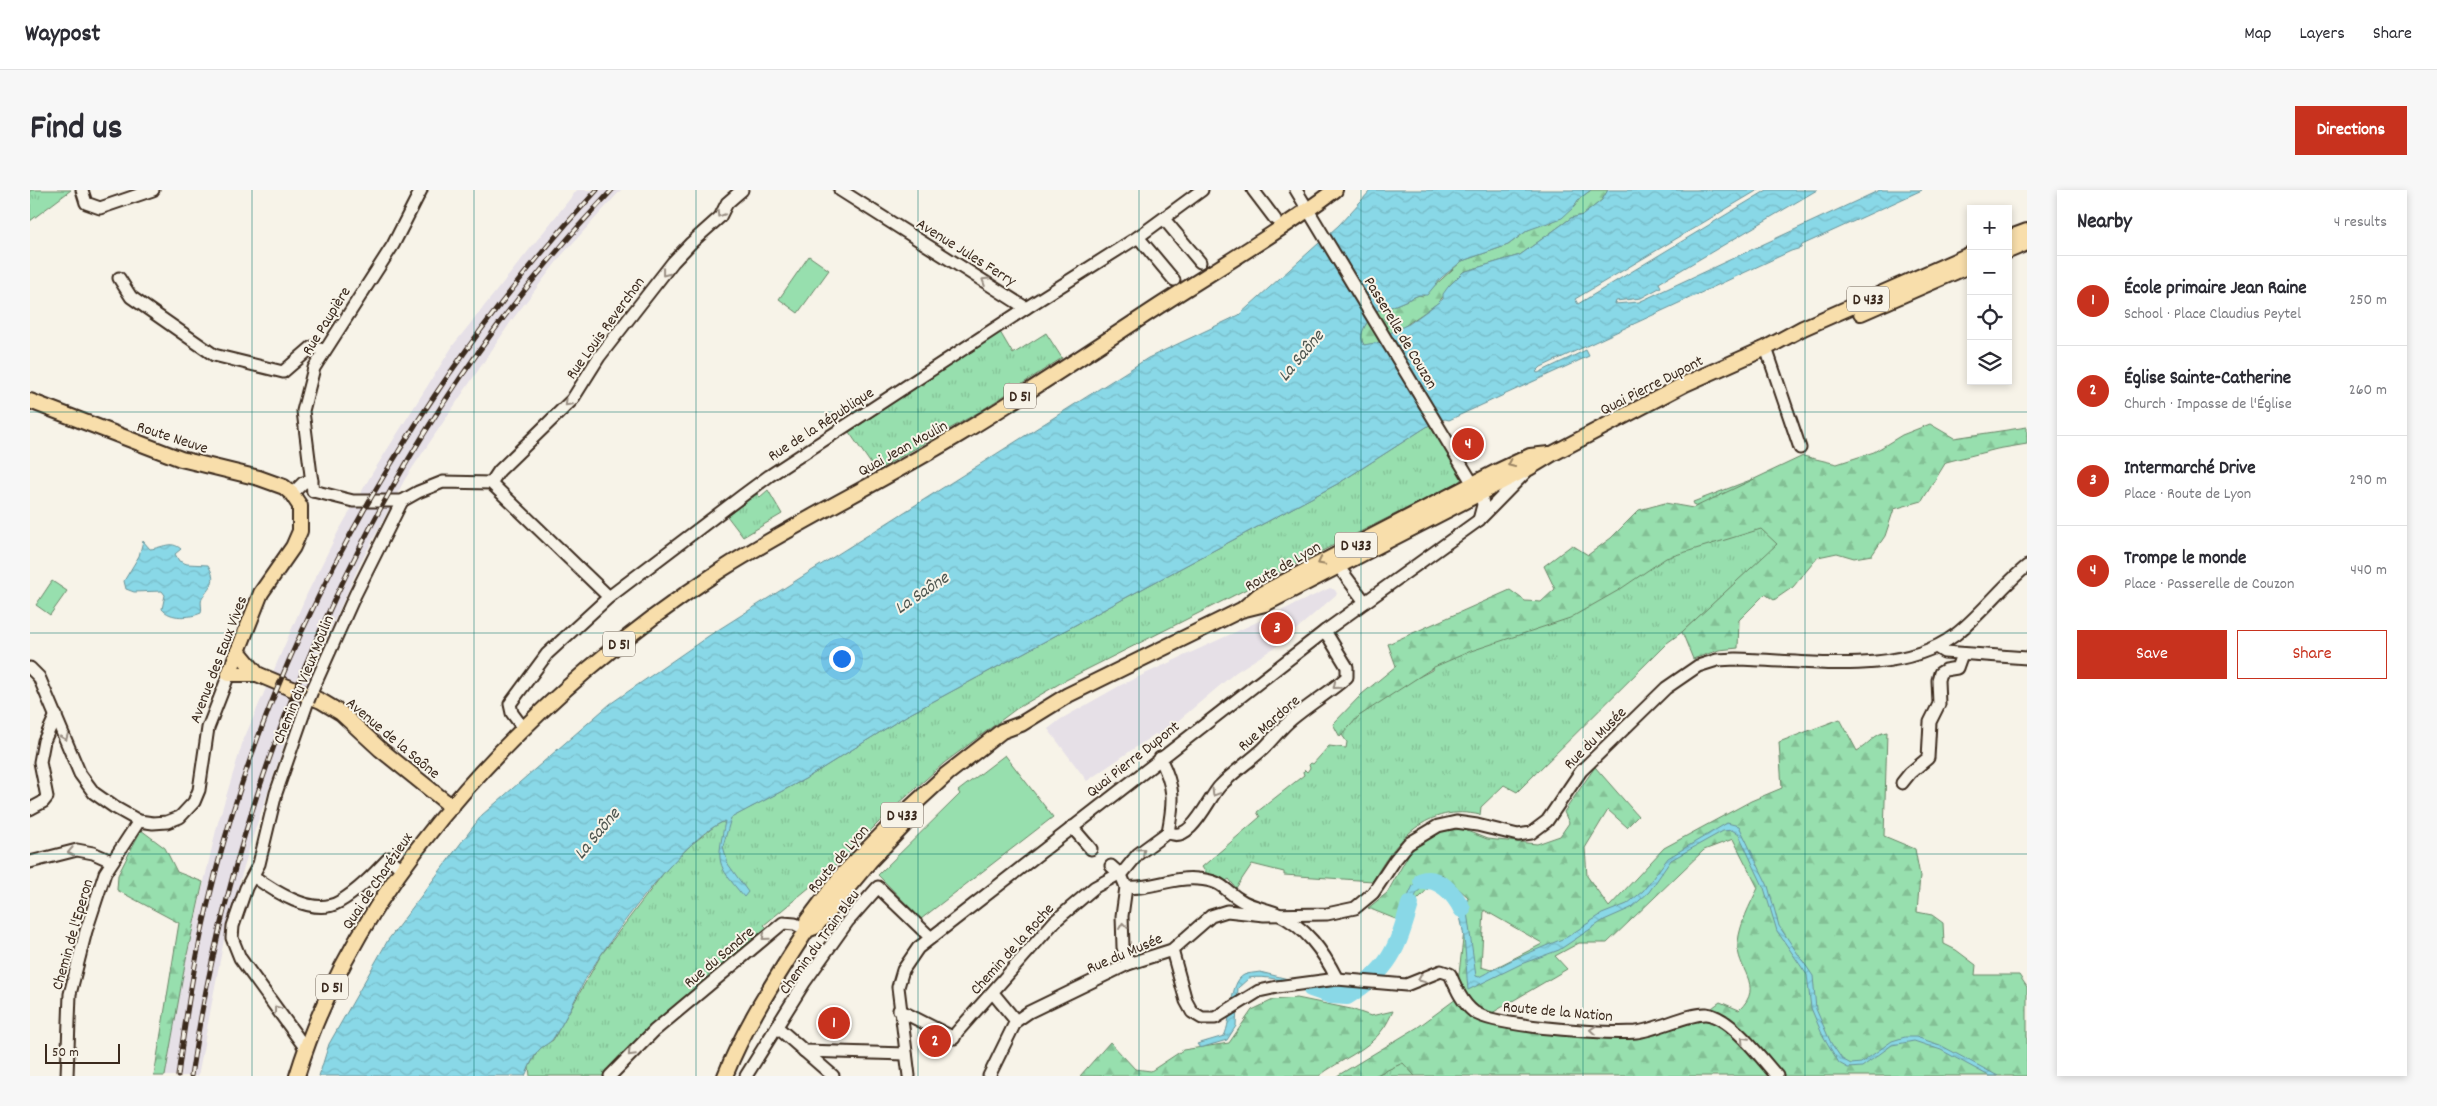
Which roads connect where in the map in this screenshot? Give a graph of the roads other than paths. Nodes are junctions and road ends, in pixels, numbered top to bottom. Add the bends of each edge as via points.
1 (82, 190) edge
2 (153, 190) edge
3 (420, 190) edge
4 (742, 190) edge
5 (840, 190) edge
6 (1202, 190) edge
7 (1253, 190) edge
8 (1296, 190) edge
9 (1335, 190) edge
10 (1313, 215) junction
11 (1164, 219) junction
12 (1275, 219) dead end
13 (2027, 231) edge
14 (1138, 236) junction
15 (2012, 237) edge
16 (2027, 243) edge
17 (2012, 249) edge
18 (1967, 256) edge
19 (1200, 262) dead end
20 (1967, 267) edge
21 (119, 278) dead end
22 (1174, 280) dead end
23 (1026, 308) junction
24 (1766, 348) junction
25 (324, 350) junction
26 (30, 401) edge
27 (1800, 448) dead end
28 (1552, 454) junction
29 (1529, 468) junction
30 (491, 483) junction
31 (312, 486) junction
32 (1476, 489) junction
33 (292, 494) junction
34 (402, 501) junction
35 (300, 506) junction
36 (1479, 520) junction
37 (1338, 566) junction
38 (2027, 566) edge
39 (609, 597) junction
40 (1365, 602) junction
41 (1241, 610) junction
42 (1325, 631) junction
43 (1936, 647) junction
44 (238, 651) junction
45 (1962, 654) junction
46 (2027, 658) edge
47 (30, 668) edge
48 (229, 674) junction
49 (257, 674) junction
50 (56, 715) junction
51 (523, 728) junction
52 (1160, 758) junction
53 (1902, 783) dead end
54 (452, 807) junction
55 (30, 809) edge
56 (139, 821) junction
57 (1072, 827) junction
58 (1168, 832) junction
59 (1091, 850) dead end
60 (111, 861) junction
61 (30, 862) edge
62 (1111, 866) dead end
63 (402, 869) junction
64 (1121, 875) junction
65 (254, 876) junction
66 (1126, 887) junction
67 (1277, 914) junction
68 (807, 930) junction
69 (930, 937) junction
70 (1172, 950) junction
71 (1128, 964) junction
72 (1337, 979) junction
73 (993, 993) junction
74 (899, 1010) junction
75 (1016, 1021) junction
76 (777, 1027) junction
77 (306, 1049) junction
78 (804, 1051) junction
79 (906, 1054) junction
80 (67, 1076) edge
81 (297, 1076) edge
82 (610, 1076) edge
83 (725, 1076) edge
84 (746, 1076) edge
85 (833, 1076) edge
86 (909, 1076) edge
87 (989, 1076) edge
88 (1777, 1076) edge

1 - 2 street via 86,203 100,208
3 - 25 street, Rue Paupière via 393,246
4 -> 30 street, Rue Louis Reverchon via 727,203 720,217 673,262 599,357 572,400 499,471
23 -> 5 street, Avenue Jules Ferry
6 - 11 street, Rue de la République
7 - 12 street
8 - 10 street, Passerelle de Couzon
9 - 10 main road, D 51
10 - 32 street, Passerelle de Couzon
10 - 51 main road, Quai Jean Moulin / D 51 via 964,432 723,569 633,632
11 - 14 street, Rue de la République
11 - 19 street
13 - 15 main road
14 - 22 street
14 - 23 street, Rue de la République
16 - 17 main road
18 - 24 main road, Quai Pierre Dupont / D 433 via 1803,328
20 - 24 main road, Quai Pierre Dupont / D 433 via 1807,336
21 - 25 street via 131,297 214,355 283,372 312,347
23 - 39 street, Rue de la République via 769,476
24 - 27 street
24 - 28 main road, Quai Pierre Dupont / D 433 via 1685,384
25 - 31 street, Rue Paupière via 314,368 303,411
26 - 33 main road, Route Neuve via 181,459 259,478
28 - 29 main road, Quai Pierre Dupont / D 433
28 -> 32 main road, Quai Pierre Dupont / D 433 via 1530,456
29 - 32 main road, Quai Pierre Dupont / D 433
29 - 36 street, Quai Pierre Dupont
30 - 34 street via 443,482
30 - 39 street
31 - 33 street via 303,484
31 - 34 street via 320,495 353,501
31 - 35 street
32 - 36 street via 1483,505
32 - 37 main road, Route de Lyon / D 433
32 -> 41 main road, Route de Lyon / D 433 via 1259,594
33 - 35 main road, Route Neuve
34 - 65 street, Chemin du Vieux Moulin via 310,696 278,784
35 - 44 main road, Avenue des Eaux Vives via 300,531 262,593
36 - 40 street, Quai Pierre Dupont
37 - 40 street
37 - 41 main road, Route de Lyon / D 433 via 1265,604
38 - 43 street, Rue du Musée via 1956,634
39 - 51 street, Rue de la République via 547,654 510,704 512,713
40 - 42 street, Quai Pierre Dupont
41 - 68 main road, Route de Lyon / D 433 via 1068,695 1021,724 931,799 875,855 815,927
42 - 52 street, Quai Pierre Dupont
42 -> 58 street, Rue Mardore via 1347,667 1347,677 1291,720 1263,749 1231,774 1218,788 1203,814 1181,834
43 - 45 street via 1944,652
43 - 67 street, Rue du Musée via 1904,659 1878,663 1736,659 1698,666 1666,688 1581,771 1547,821 1531,832 1518,835 1456,822 1438,826 1408,844 1373,893 1354,908 1327,914
44 - 48 main road, Avenue des Eaux Vives
44 - 49 main road, Avenue de la Saône
45 - 46 street
45 - 53 street via 1957,668 1940,673 1939,704 1930,722 1928,758
47 - 50 street via 39,677
48 - 49 main road, Avenue de la Saône
48 - 56 street, Avenue des Eaux Vives via 208,728 199,790 194,802 180,817 168,822
49 - 54 main road, Avenue de la Saône via 341,713
50 - 55 street via 44,741 40,762 47,798
50 -> 56 street via 80,774 94,793
51 - 54 main road, Quai de Charézieux / D 51
52 - 57 street, Quai Pierre Dupont
52 - 58 street via 1171,780 1173,800
54 - 63 main road, Quai de Charézieux / D 51
56 - 60 street, Chemin de l'Eperon via 119,854
57 - 59 street
57 - 69 street, Quai Pierre Dupont
64 -> 58 street, Chemin de la Roche via 1138,854
60 -> 61 street via 77,850
60 - 80 street, Chemin de l'Eperon via 86,931 70,994
62 - 64 street
63 - 65 street via 389,858 367,881 338,903 315,906 292,900
63 - 77 main road, Quai de Charézieux / D 51 via 358,936 319,1014
64 - 66 street
64 - 73 street, Chemin de la Roche via 1117,874 1095,887 1056,921
77 -> 65 street, Chemin du Vieux Moulin via 235,948 233,926 246,888
66 - 67 street via 1139,888 1178,879 1217,881 1244,902
71 -> 66 street via 1123,947 1122,916
67 - 70 street, Rue du Musée via 1226,910 1211,916
67 - 72 street via 1298,926 1317,944
68 -> 82 street, Rue du Sandre via 795,924 782,923 654,1031
68 - 83 main road, Route de Lyon / D 433 via 764,996
69 - 74 street, Quai Pierre Dupont via 903,970 898,987
69 - 76 street, Chemin du Train Bleu via 878,887 832,943
70 - 71 street, Rue du Musée
70 - 72 street, Route de la Nation via 1186,1001 1192,1012 1202,1018 1215,1018 1259,991
71 - 75 street, Rue du Musée
88 -> 72 street, Route de la Nation via 1739,1034 1721,1020 1706,1014 1636,1032 1544,1027 1496,1021 1474,1012 1460,997 1450,974 1441,971 1406,985
73 - 74 street, Chemin de la Roche via 954,1038
73 - 75 street
74 - 79 street, Quai Pierre Dupont
75 - 87 street
76 - 78 street
76 - 84 street, Chemin du Train Bleu
77 - 81 main road, Quai de Charézieux / D 51
78 - 79 street
78 - 85 street
79 - 86 street, Quai Pierre Dupont

